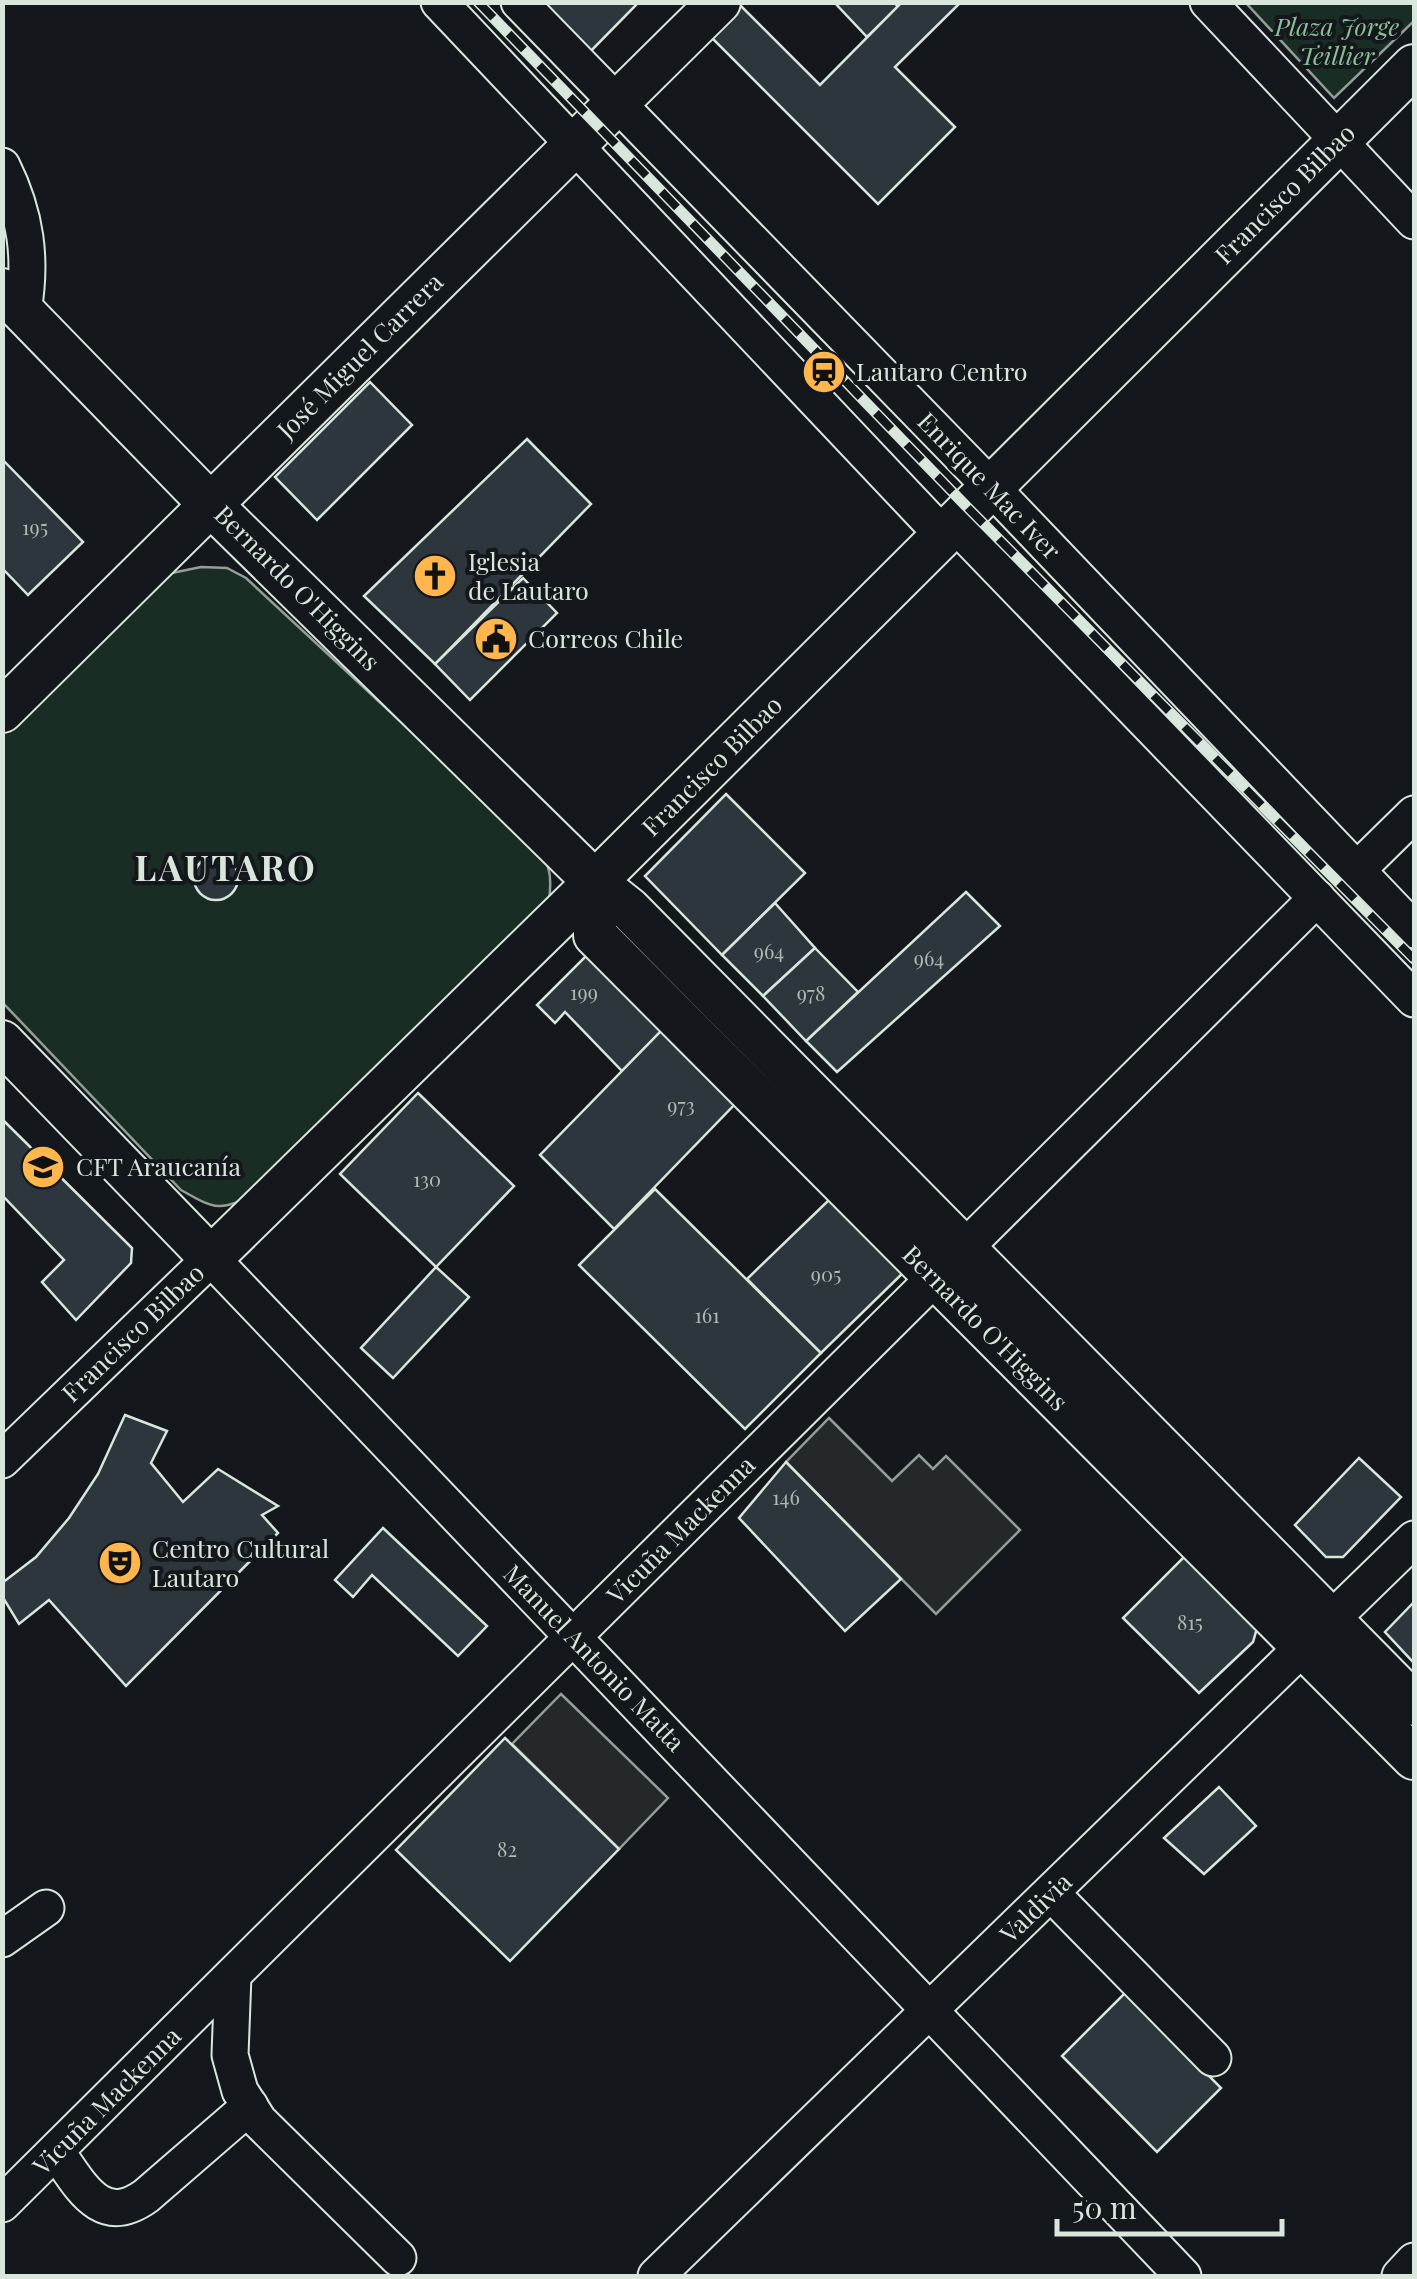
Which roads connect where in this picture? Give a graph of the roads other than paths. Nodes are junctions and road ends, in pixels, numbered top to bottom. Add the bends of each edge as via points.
1 (439, 2) edge
2 (519, 2) edge
3 (719, 2) edge
4 (1208, 2) edge
5 (1414, 66) edge
6 (618, 102) junction
7 (1337, 141) junction
8 (575, 144) junction
9 (2, 166) edge
10 (1414, 221) edge
11 (13, 300) edge
12 (991, 487) junction
13 (210, 504) junction
14 (949, 529) junction
15 (2, 710) edge
16 (1414, 814) edge
17 (1356, 871) junction
18 (595, 882) junction
19 (1318, 898) junction
20 (1414, 930) edge
21 (1414, 999) edge
22 (2, 1042) edge
23 (966, 1248) junction
24 (211, 1258) junction
25 (934, 1278) junction
26 (2, 1460) edge
27 (1414, 1539) edge
28 (1318, 1632) junction
29 (574, 1637) junction
30 (1414, 1704) edge
31 (1414, 1758) edge
32 (1051, 1893) junction
33 (46, 1908) dead end
34 (2, 1939) edge
35 (233, 1976) junction
36 (930, 2011) junction
37 (1213, 2058) dead end
38 (250, 2106) junction
39 (56, 2151) junction
40 (2, 2204) edge
41 (398, 2258) dead end
42 (1414, 2262) edge
43 (656, 2276) edge
44 (1182, 2276) edge
45 (1400, 2276) edge

1 - 8 street, Enrique Mac Iver
2 - 6 street, Enrique Mac Iver
3 - 6 main road, José Miguel Carrera
4 - 7 street
5 - 7 main road, Francisco Bilbao
6 - 8 main road, José Miguel Carrera
6 - 12 street, Enrique Mac Iver
7 - 10 street
7 - 12 main road, Francisco Bilbao
8 - 13 main road, José Miguel Carrera
8 - 14 street, Enrique Mac Iver
9 - 11 street via 26,233 28,284
11 - 13 main road, Bernardo O'Higgins
12 - 14 main road, Francisco Bilbao
12 - 17 street, Enrique Mac Iver
13 - 15 main road, José Miguel Carrera
13 - 18 main road, Bernardo O'Higgins
14 - 18 main road, Francisco Bilbao
14 - 19 street, Enrique Mac Iver
16 - 17 street
17 - 20 street, Enrique Mac Iver
18 - 23 main road, Bernardo O'Higgins
18 - 24 main road, Francisco Bilbao
18 - 25 main road, Bernardo O'Higgins via 594,935
19 - 21 street, Enrique Mac Iver
19 - 23 street, Vicuña Mackenna
22 - 24 main road, Manuel Antonio Matta
23 - 25 street, Vicuña Mackenna
23 - 28 main road, Bernardo O'Higgins
24 - 26 street, Francisco Bilbao
24 - 29 street, Manuel Antonio Matta
25 - 28 main road, Bernardo O'Higgins
25 - 29 street, Vicuña Mackenna
27 - 28 street, Valdivia
28 - 30 main road, Bernardo O'Higgins
28 - 31 main road, Bernardo O'Higgins
28 - 32 street, Valdivia
29 - 35 street, Vicuña Mackenna
29 - 36 street, Manuel Antonio Matta
32 - 36 street, Valdivia
32 - 37 street
33 - 34 street
35 - 38 street via 230,2055
35 - 39 street, Vicuña Mackenna
36 - 43 street, Valdivia
36 - 44 street, Manuel Antonio Matta
38 - 39 street via 129,2206 108,2207 90,2198
38 - 41 street
39 - 40 street, Vicuña Mackenna
42 - 45 street

